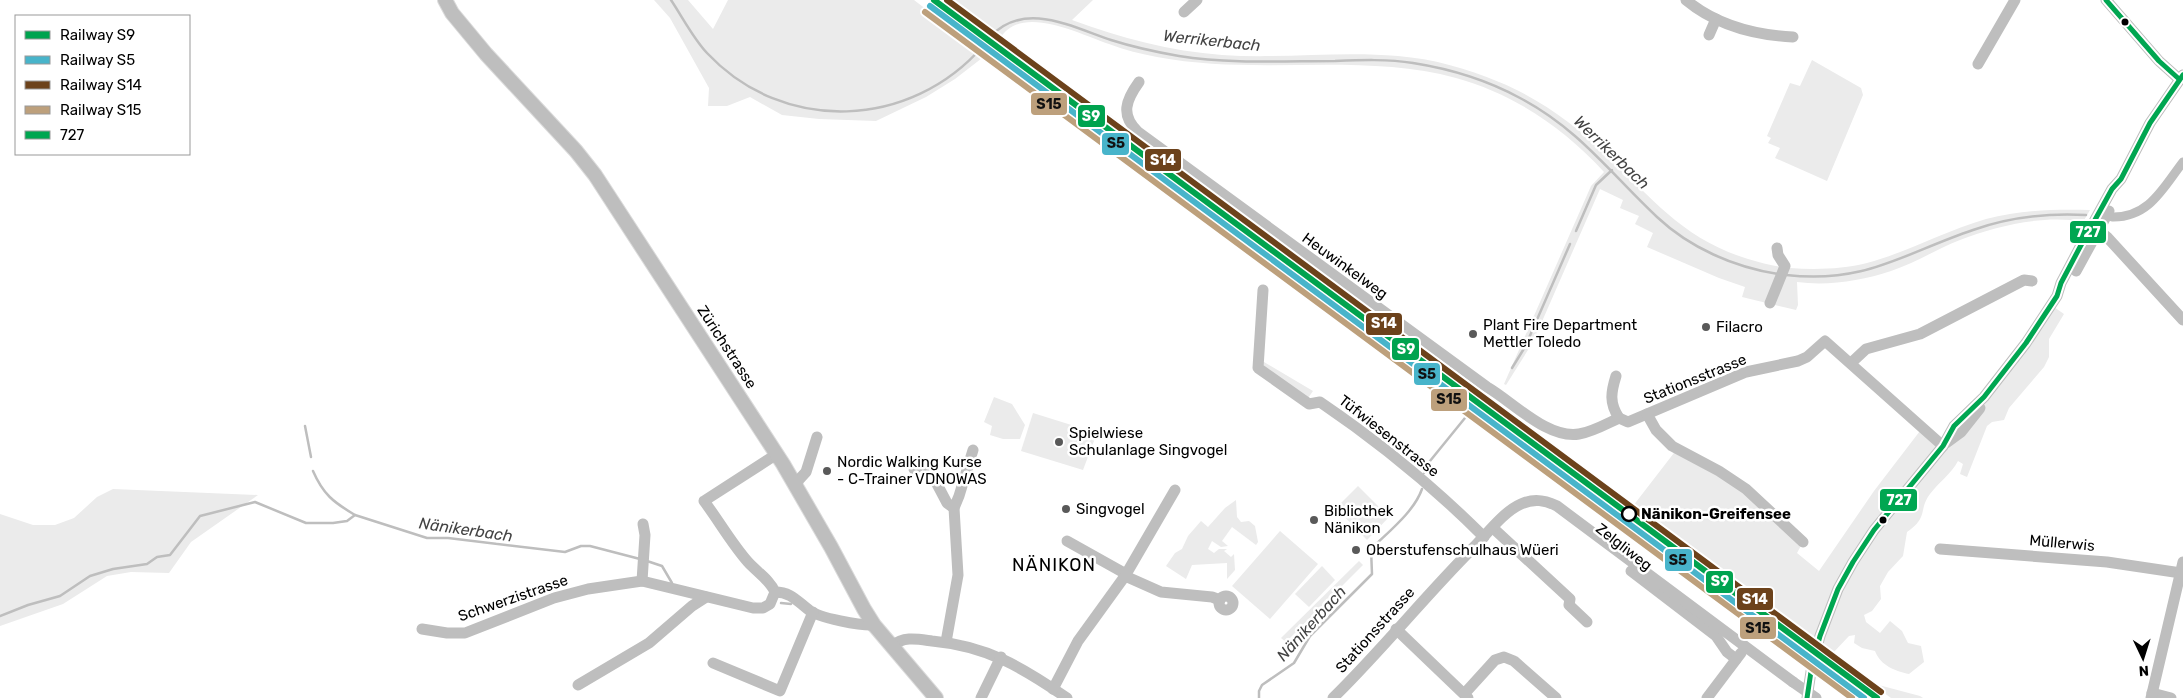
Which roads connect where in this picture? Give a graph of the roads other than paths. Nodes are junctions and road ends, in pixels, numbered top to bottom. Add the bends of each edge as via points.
1 (445, 0) edge
2 (453, 0) edge
3 (1197, 0) edge
4 (1686, 0) edge
5 (2015, 0) edge
6 (2106, 0) edge
7 (1184, 12) dead end
8 (1716, 19) junction
9 (468, 30) junction
10 (1709, 35) dead end
11 (1792, 37) dead end
12 (1978, 64) dead end
13 (2181, 77) edge
14 (1139, 82) dead end
15 (2099, 221) junction
16 (1777, 248) dead end
17 (2032, 281) dead end
18 (1263, 290) dead end
19 (1770, 303) dead end
20 (2181, 313) edge
21 (1851, 364) junction
22 (1616, 376) dead end
23 (1648, 414) junction
24 (1618, 418) junction
25 (817, 437) dead end
26 (1943, 446) junction
27 (973, 450) dead end
28 (777, 454) junction
29 (914, 469) dead end
30 (795, 484) junction
31 (1175, 490) dead end
32 (954, 508) junction
33 (1566, 513) junction
34 (643, 524) dead end
35 (1493, 528) junction
36 (1484, 537) junction
37 (1067, 541) dead end
38 (1803, 542) dead end
39 (1940, 549) dead end
40 (2182, 567) edge
41 (1126, 575) junction
42 (642, 582) junction
43 (774, 592) junction
44 (706, 597) junction
45 (1220, 600) dead end
46 (813, 612) junction
47 (1587, 622) dead end
48 (874, 625) junction
49 (422, 629) dead end
50 (1396, 629) junction
51 (946, 642) junction
52 (892, 646) junction
53 (1746, 646) junction
54 (1000, 657) junction
55 (1736, 659) junction
56 (713, 663) dead end
57 (578, 685) dead end
58 (1053, 688) junction
59 (1466, 695) edge
60 (2152, 696) edge
61 (1552, 697) edge
62 (936, 698) edge
63 (981, 698) edge
64 (1067, 698) edge
65 (1333, 698) edge
66 (1707, 698) edge
67 (1807, 698) edge
68 (1816, 698) edge
69 (2171, 698) edge

1 - 9 main road, Zürichstrasse
2 - 9 main road, Zürichstrasse
3 - 7 street
4 - 8 street
5 - 12 street
6 - 13 street via 2159,61
8 - 10 street
8 - 11 street via 1762,34
9 - 28 main road, Zürichstrasse via 595,175
13 - 15 street via 2150,123 2121,179 2118,192
14 - 24 street, Heuwinkelweg via 1129,95 1126,110 1138,132 1487,387 1558,433 1581,434
15 - 20 street
15 - 26 street via 2067,285 2023,348 1984,397 1954,426
16 - 19 street via 1785,266
17 - 21 street via 2024,280 1920,334 1866,350
18 - 36 street, Tüfwiesenstrasse via 1258,368 1309,404 1320,402 1380,444
21 - 23 street, Stationsstrasse via 1825,341 1798,361 1746,372
21 - 26 street
22 - 24 street via 1611,397
23 - 24 street, Stationsstrasse via 1628,422
23 - 38 street via 1656,430 1672,446 1746,489
25 - 30 street via 806,472
26 - 67 street via 1874,530 1838,589 1820,636
27 - 32 street
28 - 30 main road, Zürichstrasse
28 - 43 street via 704,501 736,547
29 - 32 street via 922,464 928,467 947,503
30 - 48 main road, Zürichstrasse
31 - 41 street
32 - 51 street via 958,575
33 - 35 street, Stationsstrasse via 1548,502 1534,500 1514,508
33 - 53 street
33 - 55 street, Zelgliweg via 1574,527 1716,636
34 - 42 street
35 - 36 street, Stationsstrasse
35 - 47 street via 1570,599 1569,605
36 - 50 street, Stationsstrasse
37 - 41 street
39 - 40 street, Müllerwis
40 - 60 street
41 - 45 street via 1161,592
41 - 58 street via 1082,634
42 - 44 street, Schwerzistrasse
42 - 49 street, Schwerzistrasse via 588,589 554,598 465,633
43 - 44 street, Schwerzistrasse via 770,604 763,608
43 - 46 street via 782,592 802,602
44 - 57 street via 649,643
46 - 48 street via 863,626
46 - 56 street via 780,691
48 - 52 main road, Zürichstrasse
50 - 59 street
50 - 65 street, Stationsstrasse
51 - 52 street via 906,639
51 - 54 street
52 - 62 main road, Zürichstrasse
53 - 55 street
53 - 68 street, bridge
54 - 58 street
54 - 63 street
55 - 66 street
58 - 64 street
59 - 61 street via 1495,660 1504,657 1514,661
60 - 69 street

